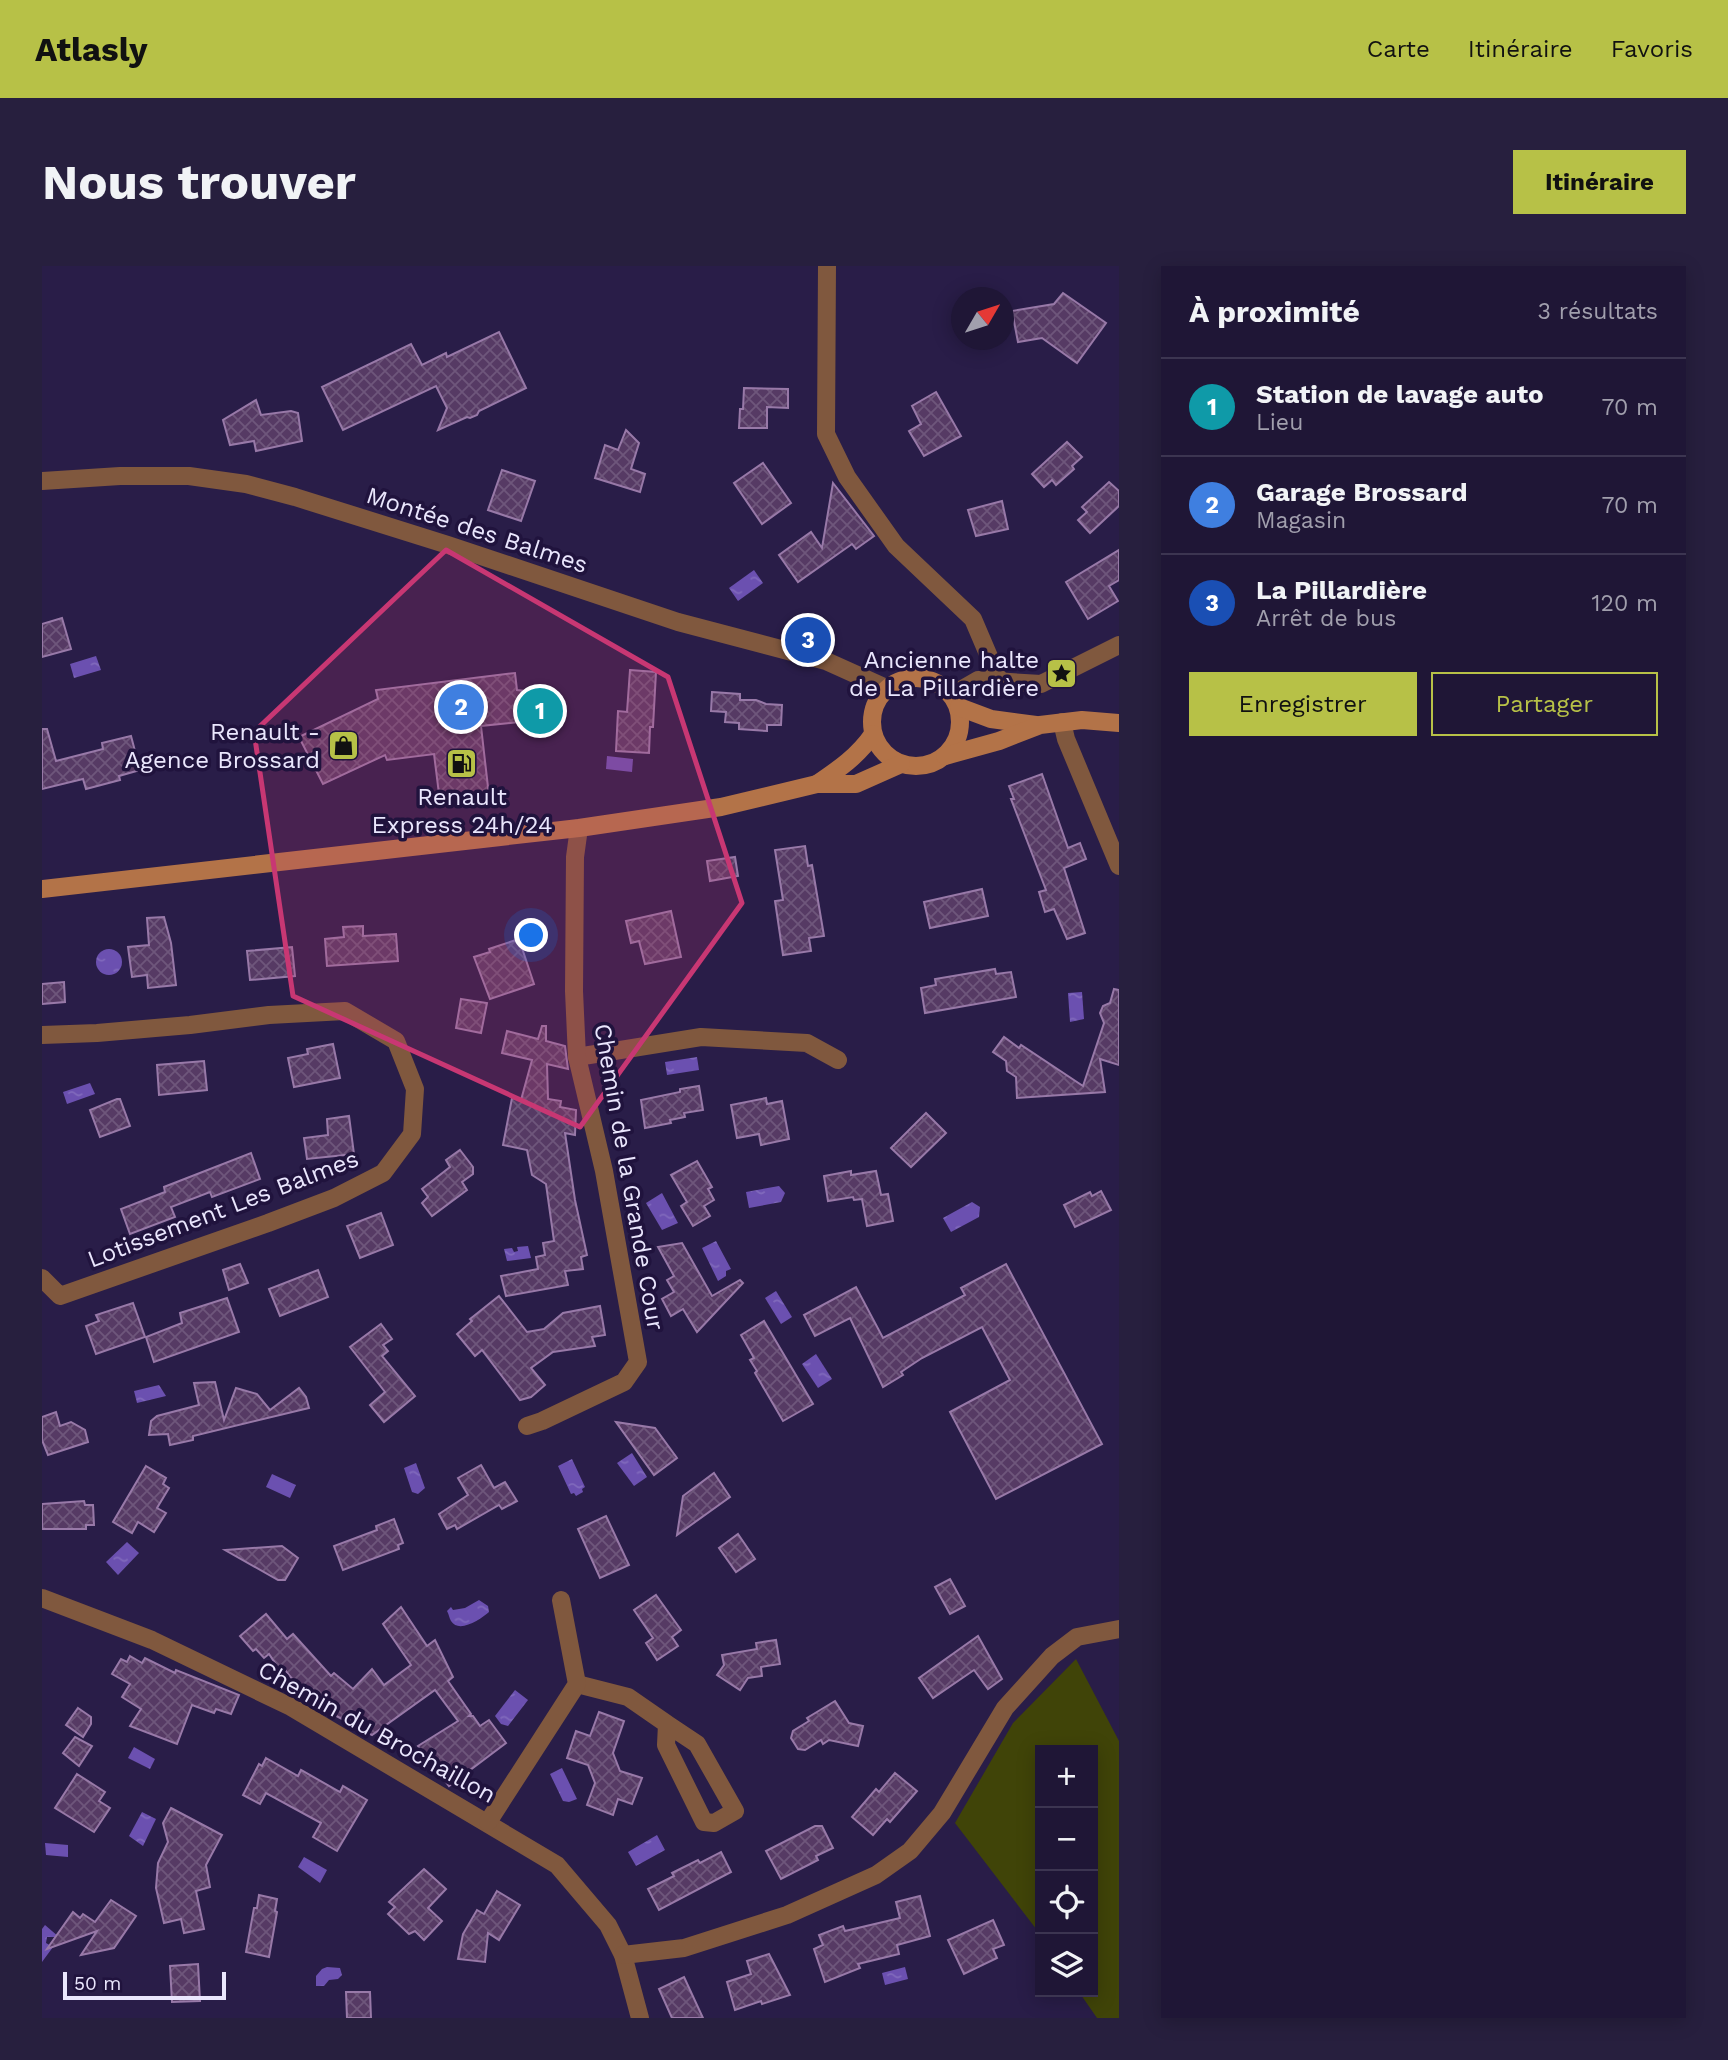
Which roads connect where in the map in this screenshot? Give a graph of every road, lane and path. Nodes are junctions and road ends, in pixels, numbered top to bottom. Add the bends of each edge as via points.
1 (827, 266) edge
2 (42, 481) edge
3 (1119, 645) edge
4 (999, 680) junction
5 (886, 688) junction
6 (955, 701) junction
7 (1062, 722) junction
8 (1119, 723) edge
9 (1040, 725) junction
10 (873, 734) junction
11 (945, 756) junction
12 (901, 764) junction
13 (817, 784) junction
14 (579, 828) junction
15 (1119, 866) edge
16 (42, 889) edge
17 (42, 1035) edge
18 (577, 1057) junction
19 (838, 1060) dead end
20 (42, 1278) edge
21 (527, 1426) dead end
22 (42, 1598) edge
23 (561, 1600) dead end
24 (1119, 1629) edge
25 (578, 1684) junction
26 (667, 1724) junction
27 (488, 1822) junction
28 (623, 1955) junction
29 (640, 2018) edge

1 - 4 street via 826,434 847,477 896,546 973,619
2 - 5 street, Montée des Balmes via 189,476 259,487 678,622 826,661
3 - 4 street via 1041,684
4 - 6 street via 978,680
5 - 6 main road via 913,677 934,681
5 - 10 main road via 873,709
6 - 9 main road via 991,719
6 - 11 main road via 961,720 959,734
7 - 8 main road
7 - 9 main road
7 - 15 street
9 - 11 main road
10 - 12 main road via 879,747
10 - 13 main road via 847,764
11 - 12 main road via 924,766
12 - 13 main road via 856,784
13 - 14 main road via 721,807
14 - 16 main road
14 - 18 street, Chemin de la Grande Cour via 573,991
17 - 20 street, Lotissement Les Balmes via 345,1011 396,1041 415,1089 412,1134 383,1172 334,1198 60,1296
18 - 19 street via 701,1037 807,1043
18 - 21 street, Chemin de la Grande Cour via 604,1171 638,1362 624,1382
22 - 27 street, Chemin du Brochaillon via 152,1640 291,1707
23 - 25 street
24 - 28 street via 1077,1637 1052,1656 1005,1708 942,1813 910,1851 876,1875 787,1915 684,1948
25 - 26 street via 628,1697
25 - 27 street
26 - 26 street via 697,1744 735,1811 714,1823 704,1822 666,1745
27 - 28 street, Chemin du Brochaillon via 557,1865 608,1925
28 - 29 street, Chemin du Brochaillon

